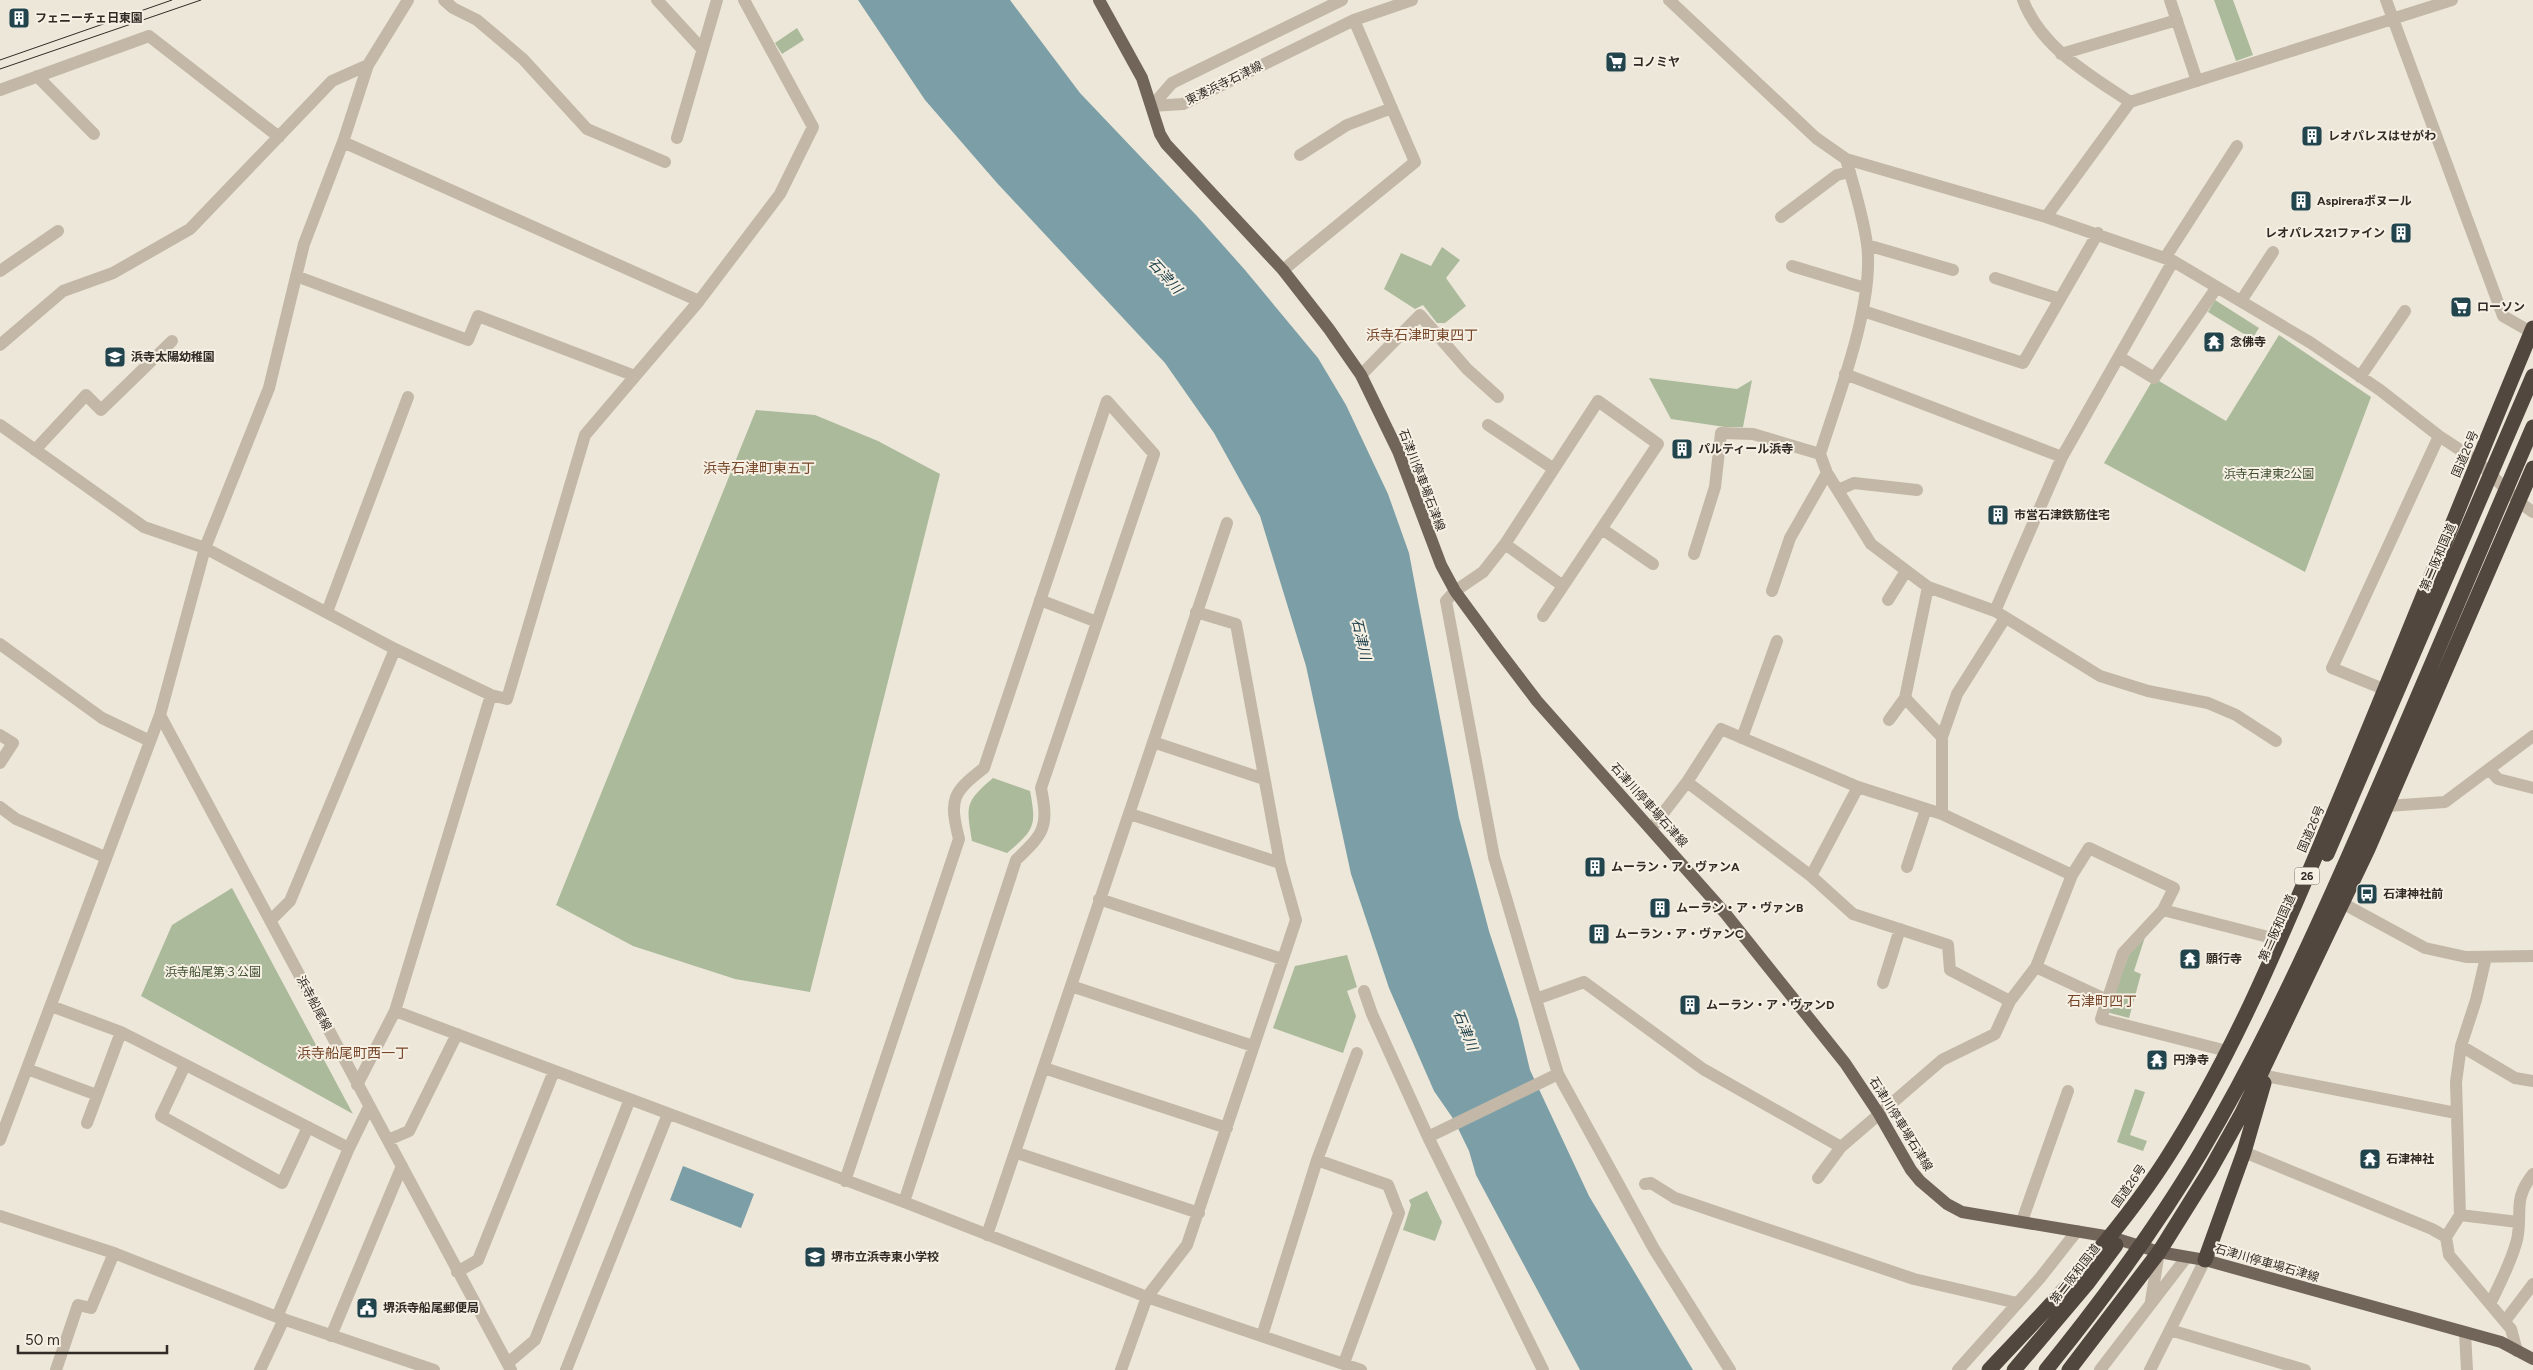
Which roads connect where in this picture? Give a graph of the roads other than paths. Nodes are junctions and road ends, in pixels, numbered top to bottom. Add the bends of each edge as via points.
1 (408, 0) edge
2 (444, 0) edge
3 (657, 0) edge
4 (717, 0) edge
5 (744, 0) edge
6 (1099, 0) edge
7 (1342, 0) edge
8 (1412, 0) edge
9 (1669, 0) edge
10 (2023, 0) edge
11 (2170, 0) edge
12 (2386, 0) edge
13 (2452, 0) edge
14 (1354, 20) junction
15 (2177, 20) junction
16 (2393, 20) junction
17 (702, 49) junction
18 (2061, 54) junction
19 (368, 65) junction
20 (37, 76) junction
21 (2197, 81) junction
22 (0, 90) edge
23 (2130, 102) junction
24 (1152, 106) junction
25 (1392, 108) junction
26 (94, 134) dead end
27 (279, 137) junction
28 (677, 138) dead end
29 (342, 142) junction
30 (2237, 146) dead end
31 (1300, 155) dead end
32 (1846, 159) junction
33 (665, 162) dead end
34 (1850, 172) junction
35 (2046, 216) junction
36 (1781, 217) dead end
37 (58, 231) dead end
38 (2098, 233) junction
39 (1867, 245) junction
40 (2273, 252) dead end
41 (2169, 259) junction
42 (1792, 266) dead end
43 (1283, 270) junction
44 (1953, 270) dead end
45 (0, 271) edge
46 (296, 276) junction
47 (1995, 278) dead end
48 (2217, 287) junction
49 (1865, 288) junction
50 (2060, 298) junction
51 (699, 300) junction
52 (2241, 301) junction
53 (1863, 310) junction
54 (2405, 311) dead end
55 (2532, 330) edge
56 (172, 341) dead end
57 (0, 345) edge
58 (2118, 357) junction
59 (1845, 374) junction
60 (1361, 375) junction
61 (635, 376) junction
62 (2533, 376) edge
63 (2360, 377) junction
64 (408, 397) dead end
65 (1498, 397) dead end
66 (0, 425) edge
67 (1488, 425) dead end
68 (2533, 426) edge
69 (2440, 436) junction
70 (35, 450) junction
71 (1820, 454) junction
72 (2062, 457) junction
73 (2477, 462) junction
74 (2533, 468) edge
75 (1554, 469) junction
76 (1827, 473) junction
77 (1838, 490) junction
78 (1917, 490) dead end
79 (2519, 502) junction
80 (2533, 512) edge
81 (1226, 523) dead end
82 (1602, 529) junction
83 (1505, 544) junction
84 (205, 548) junction
85 (1694, 554) dead end
86 (1653, 564) dead end
87 (1906, 571) junction
88 (1563, 586) junction
89 (1928, 587) junction
90 (1456, 590) junction
91 (1772, 591) dead end
92 (1040, 600) junction
93 (1888, 600) dead end
94 (327, 612) junction
95 (1196, 612) junction
96 (2000, 614) junction
97 (1543, 616) dead end
98 (1097, 622) junction
99 (1777, 641) dead end
100 (0, 644) edge
101 (395, 649) junction
102 (2386, 690) junction
103 (491, 695) junction
104 (1905, 698) junction
105 (160, 715) junction
106 (1888, 720) dead end
107 (0, 735) edge
108 (1942, 736) junction
109 (2533, 736) edge
110 (1742, 738) junction
111 (150, 741) junction
112 (1153, 742) junction
113 (2276, 742) dead end
114 (0, 763) edge
115 (2489, 770) junction
116 (1264, 779) junction
117 (1687, 782) junction
118 (1858, 787) junction
119 (2533, 788) edge
120 (2387, 806) junction
121 (0, 808) edge
122 (1926, 809) junction
123 (1130, 814) junction
124 (1942, 814) junction
125 (1651, 829) junction
126 (105, 857) junction
127 (1280, 863) junction
128 (1908, 867) dead end
129 (2072, 875) junction
130 (1811, 876) junction
131 (1099, 899) junction
132 (2342, 903) junction
133 (2163, 910) junction
134 (271, 920) junction
135 (1900, 929) junction
136 (2280, 940) junction
137 (2533, 956) edge
138 (2486, 957) junction
139 (1282, 959) junction
140 (2036, 967) junction
141 (1883, 983) dead end
142 (1071, 986) junction
143 (1364, 991) dead end
144 (1536, 999) junction
145 (2107, 1000) junction
146 (2010, 1001) junction
147 (51, 1006) junction
148 (395, 1011) junction
149 (121, 1032) junction
150 (457, 1034) junction
151 (2280, 1036) junction
152 (1254, 1046) junction
153 (2461, 1046) junction
154 (2228, 1051) junction
155 (1356, 1054) dead end
156 (185, 1064) junction
157 (1044, 1068) junction
158 (27, 1069) junction
159 (554, 1071) junction
160 (1558, 1074) junction
161 (2266, 1076) junction
162 (2533, 1081) edge
163 (357, 1085) junction
164 (2068, 1091) dead end
165 (97, 1095) junction
166 (630, 1099) junction
167 (369, 1107) junction
168 (2456, 1113) junction
169 (668, 1114) junction
170 (1880, 1114) junction
171 (87, 1123) dead end
172 (308, 1127) junction
173 (1227, 1128) junction
174 (1428, 1137) junction
175 (0, 1140) edge
176 (388, 1140) junction
177 (1841, 1147) junction
178 (349, 1148) junction
179 (2244, 1152) junction
180 (1017, 1153) junction
181 (1317, 1160) junction
182 (402, 1166) junction
183 (2533, 1174) edge
184 (1818, 1178) dead end
185 (845, 1181) junction
186 (1645, 1184) dead end
187 (904, 1202) junction
188 (1199, 1213) junction
189 (2460, 1215) junction
190 (0, 1216) edge
191 (2022, 1221) junction
192 (2518, 1222) junction
193 (2077, 1231) junction
194 (987, 1235) junction
195 (2111, 1237) junction
196 (2446, 1237) junction
197 (2159, 1252) junction
198 (114, 1253) junction
199 (2186, 1258) junction
200 (2205, 1260) junction
201 (457, 1272) junction
202 (2533, 1284) edge
203 (1147, 1297) junction
204 (2017, 1303) junction
205 (2151, 1303) junction
206 (2490, 1304) junction
207 (280, 1318) junction
208 (2505, 1321) junction
209 (2170, 1330) junction
210 (2465, 1333) junction
211 (332, 1336) junction
212 (1262, 1336) junction
213 (2517, 1351) junction
214 (2533, 1359) edge
215 (1344, 1363) junction
216 (510, 1367) edge
217 (56, 1370) edge
218 (260, 1370) edge
219 (434, 1370) edge
220 (566, 1370) edge
221 (1121, 1370) edge
222 (1361, 1370) edge
223 (1543, 1370) edge
224 (1730, 1370) edge
225 (1958, 1370) edge
226 (1989, 1370) edge
227 (2014, 1370) edge
228 (2046, 1370) edge
229 (2069, 1370) edge
230 (2100, 1370) edge
231 (2150, 1370) edge
232 (2305, 1370) edge
233 (2467, 1370) edge

1 - 19 street
2 - 33 street via 477,20 524,59 586,129
3 - 17 street
4 - 17 street
5 - 51 street via 813,126 780,194
6 - 24 main road, 石津川停車場石津線 via 1142,78
7 - 24 street, 東湊浜寺石津線 via 1172,83
8 - 14 street, 東湊浜寺石津線
9 - 32 street via 1816,138
10 - 18 street via 2028,13
11 - 15 street
12 - 16 street
13 - 16 street
14 - 24 street, 東湊浜寺石津線 via 1183,104
14 - 25 street
15 - 18 street
15 - 21 street
16 - 21 street
16 - 55 street via 2503,316
17 - 28 street
18 - 23 street
19 - 27 street via 332,81
19 - 29 street
20 - 22 street
20 - 26 street
20 - 27 street via 149,36
21 - 23 street
23 - 35 street
24 - 43 main road, 石津川停車場石津線 via 1166,144
25 - 31 street via 1347,125
25 - 43 street via 1415,162
27 - 57 street via 190,229 113,273 63,291
29 - 46 street via 304,244
29 - 51 street
30 - 41 street
32 - 34 street
32 - 35 street
34 - 36 street via 1837,175
34 - 39 street
35 - 38 street
37 - 45 street
38 - 41 street
38 - 50 street
39 - 44 street
39 - 49 street
40 - 52 street
41 - 48 street
41 - 58 street
42 - 49 street
43 - 60 main road, 石津川停車場石津線
46 - 61 street via 468,340 478,316
46 - 84 street via 269,388
47 - 50 street
48 - 52 street
48 - 58 street via 2154,378
49 - 53 street
50 - 53 street via 2023,363
51 - 61 street
52 - 63 street
53 - 59 street
54 - 63 street
55 - 73 highway, 国道26号 / 26
56 - 70 street via 102,410 86,395
58 - 72 street
59 - 71 street
59 - 72 street
60 - 65 street via 1420,315 1467,369
60 - 90 main road, 石津川停車場石津線 via 1398,451 1433,547
61 - 103 street via 586,435 507,699
62 - 227 highway, 第二阪和国道 / 26 via 2358,786 2236,1050 2143,1207 2087,1284
63 - 69 street
64 - 94 street
66 - 70 street
67 - 75 street
68 - 228 highway, 26 via 2364,820 2264,1038 2200,1154 2095,1307
69 - 73 street
69 - 102 street via 2332,668
70 - 84 street via 144,527
71 - 76 street
71 - 85 street via 1753,434 1721,433 1714,487
72 - 96 street
73 - 79 street
73 - 102 highway, 国道26号 / 26
74 - 79 highway
75 - 82 street via 1598,401 1658,444
75 - 83 street
76 - 77 street
76 - 91 street via 1790,538
77 - 78 street via 1854,483
77 - 87 street via 1871,544
79 - 80 street
79 - 120 highway
81 - 95 street
82 - 86 street
82 - 88 street
83 - 88 street
83 - 90 street via 1484,572
84 - 94 street
84 - 105 street
87 - 89 street
87 - 93 street
88 - 97 street
89 - 96 street
89 - 104 street
90 - 125 main road, 石津川停車場石津線 via 1537,701
90 - 144 street via 1446,601 1494,856
92 - 98 street
92 - 98 street via 1107,401 1154,454
92 - 185 street via 984,768 959,787 952,813 958,839
94 - 101 street
95 - 112 street
95 - 116 street via 1236,624
96 - 108 street via 1957,694
96 - 113 street via 2100,676 2148,691 2208,702 2236,715
98 - 187 street via 1041,788 1046,814 1040,837 1016,860
99 - 110 street
100 - 111 street via 102,718
101 - 103 street
101 - 134 street via 290,901
102 - 136 highway, 国道26号 / 26
103 - 148 street
104 - 106 street
104 - 108 street
105 - 111 street
105 - 134 street, 浜寺船尾線
107 - 114 street via 13,742
108 - 124 street
109 - 115 street
110 - 117 street via 1721,728
110 - 118 street
111 - 126 street
112 - 116 street
112 - 123 street
115 - 119 street via 2498,779
115 - 120 street via 2445,802
116 - 127 street
117 - 125 street
117 - 130 street
118 - 122 street
118 - 130 street
120 - 132 highway
121 - 126 street via 16,819
122 - 124 street
122 - 128 street
123 - 127 street
123 - 131 street
124 - 129 street
125 - 170 main road, 石津川停車場石津線 via 1725,914 1845,1063
126 - 147 street
127 - 139 street via 1296,920
129 - 133 street via 2089,848 2174,888
129 - 140 street
130 - 135 street via 1853,914
131 - 139 street
131 - 142 street
132 - 138 street via 2425,948 2466,957
132 - 151 highway
133 - 136 street
133 - 145 street via 2123,953
134 - 163 street, 浜寺船尾線
135 - 141 street
135 - 146 street via 1948,945 1950,970
136 - 154 highway, 国道26号 / 26
137 - 138 street
138 - 153 street
139 - 152 street
140 - 145 street
140 - 146 street
142 - 152 street
142 - 157 street
143 - 174 street
144 - 160 street
144 - 177 street via 1584,982 1704,1069
145 - 154 street via 2101,1019
146 - 170 street via 1995,1034 1942,1060
147 - 149 street
147 - 158 street
148 - 150 street
148 - 163 street
149 - 156 street
149 - 165 street
150 - 159 street
150 - 176 street via 409,1131
151 - 161 highway
151 - 197 highway via 2209,1172
152 - 173 street
153 - 162 street via 2515,1078
153 - 168 street
154 - 195 highway, 国道26号 / 26 via 2165,1160
155 - 181 street
156 - 172 street
156 - 172 street via 161,1116 282,1183
157 - 173 street
157 - 180 street
158 - 165 street
158 - 175 street
159 - 166 street
159 - 201 street via 478,1260
160 - 174 street
160 - 224 street via 1654,1249
161 - 168 street
161 - 179 highway
163 - 167 street, 浜寺船尾線
164 - 191 street
165 - 171 street
166 - 169 street
166 - 216 street via 535,1340
167 - 176 street, 浜寺船尾線
167 - 178 street
168 - 189 street
169 - 185 street
169 - 220 street
170 - 177 street
170 - 191 main road, 石津川停車場石津線 via 1911,1170 1947,1204 1962,1212
172 - 178 street
173 - 188 street
174 - 223 street
176 - 182 street, 浜寺船尾線
177 - 184 street
178 - 207 street
179 - 196 street
179 - 200 highway
180 - 188 street
180 - 194 street
181 - 212 street
181 - 215 street via 1388,1185 1398,1213
182 - 201 street, 浜寺船尾線
182 - 211 street
183 - 192 street via 2525,1184 2518,1204
185 - 187 street
186 - 204 street via 1651,1183 1675,1198 1914,1279
187 - 194 street
188 - 203 street via 1187,1246
189 - 192 street
189 - 196 street
190 - 198 street
191 - 193 main road, 石津川停車場石津線
192 - 206 street via 2509,1266
193 - 195 main road, 石津川停車場石津線
193 - 204 street
194 - 203 street
195 - 197 main road, 石津川停車場石津線
195 - 226 highway, 国道26号 / 26
196 - 206 street via 2449,1255
197 - 199 main road, 石津川停車場石津線
197 - 205 street
197 - 229 highway
198 - 207 street
198 - 217 street via 91,1308 78,1305
199 - 200 main road, 石津川停車場石津線
199 - 205 street
200 - 209 street
200 - 210 main road, 石津川停車場石津線
201 - 216 street, 浜寺船尾線
202 - 208 street
203 - 212 street
203 - 221 street
204 - 225 street
205 - 230 street
206 - 208 street
207 - 211 street
207 - 218 street
208 - 213 street via 2511,1328
209 - 231 street
209 - 232 street
210 - 213 main road, 石津川停車場石津線 via 2500,1342
210 - 233 street
211 - 219 street
212 - 215 street
213 - 214 main road, 石津川停車場石津線
215 - 222 street

